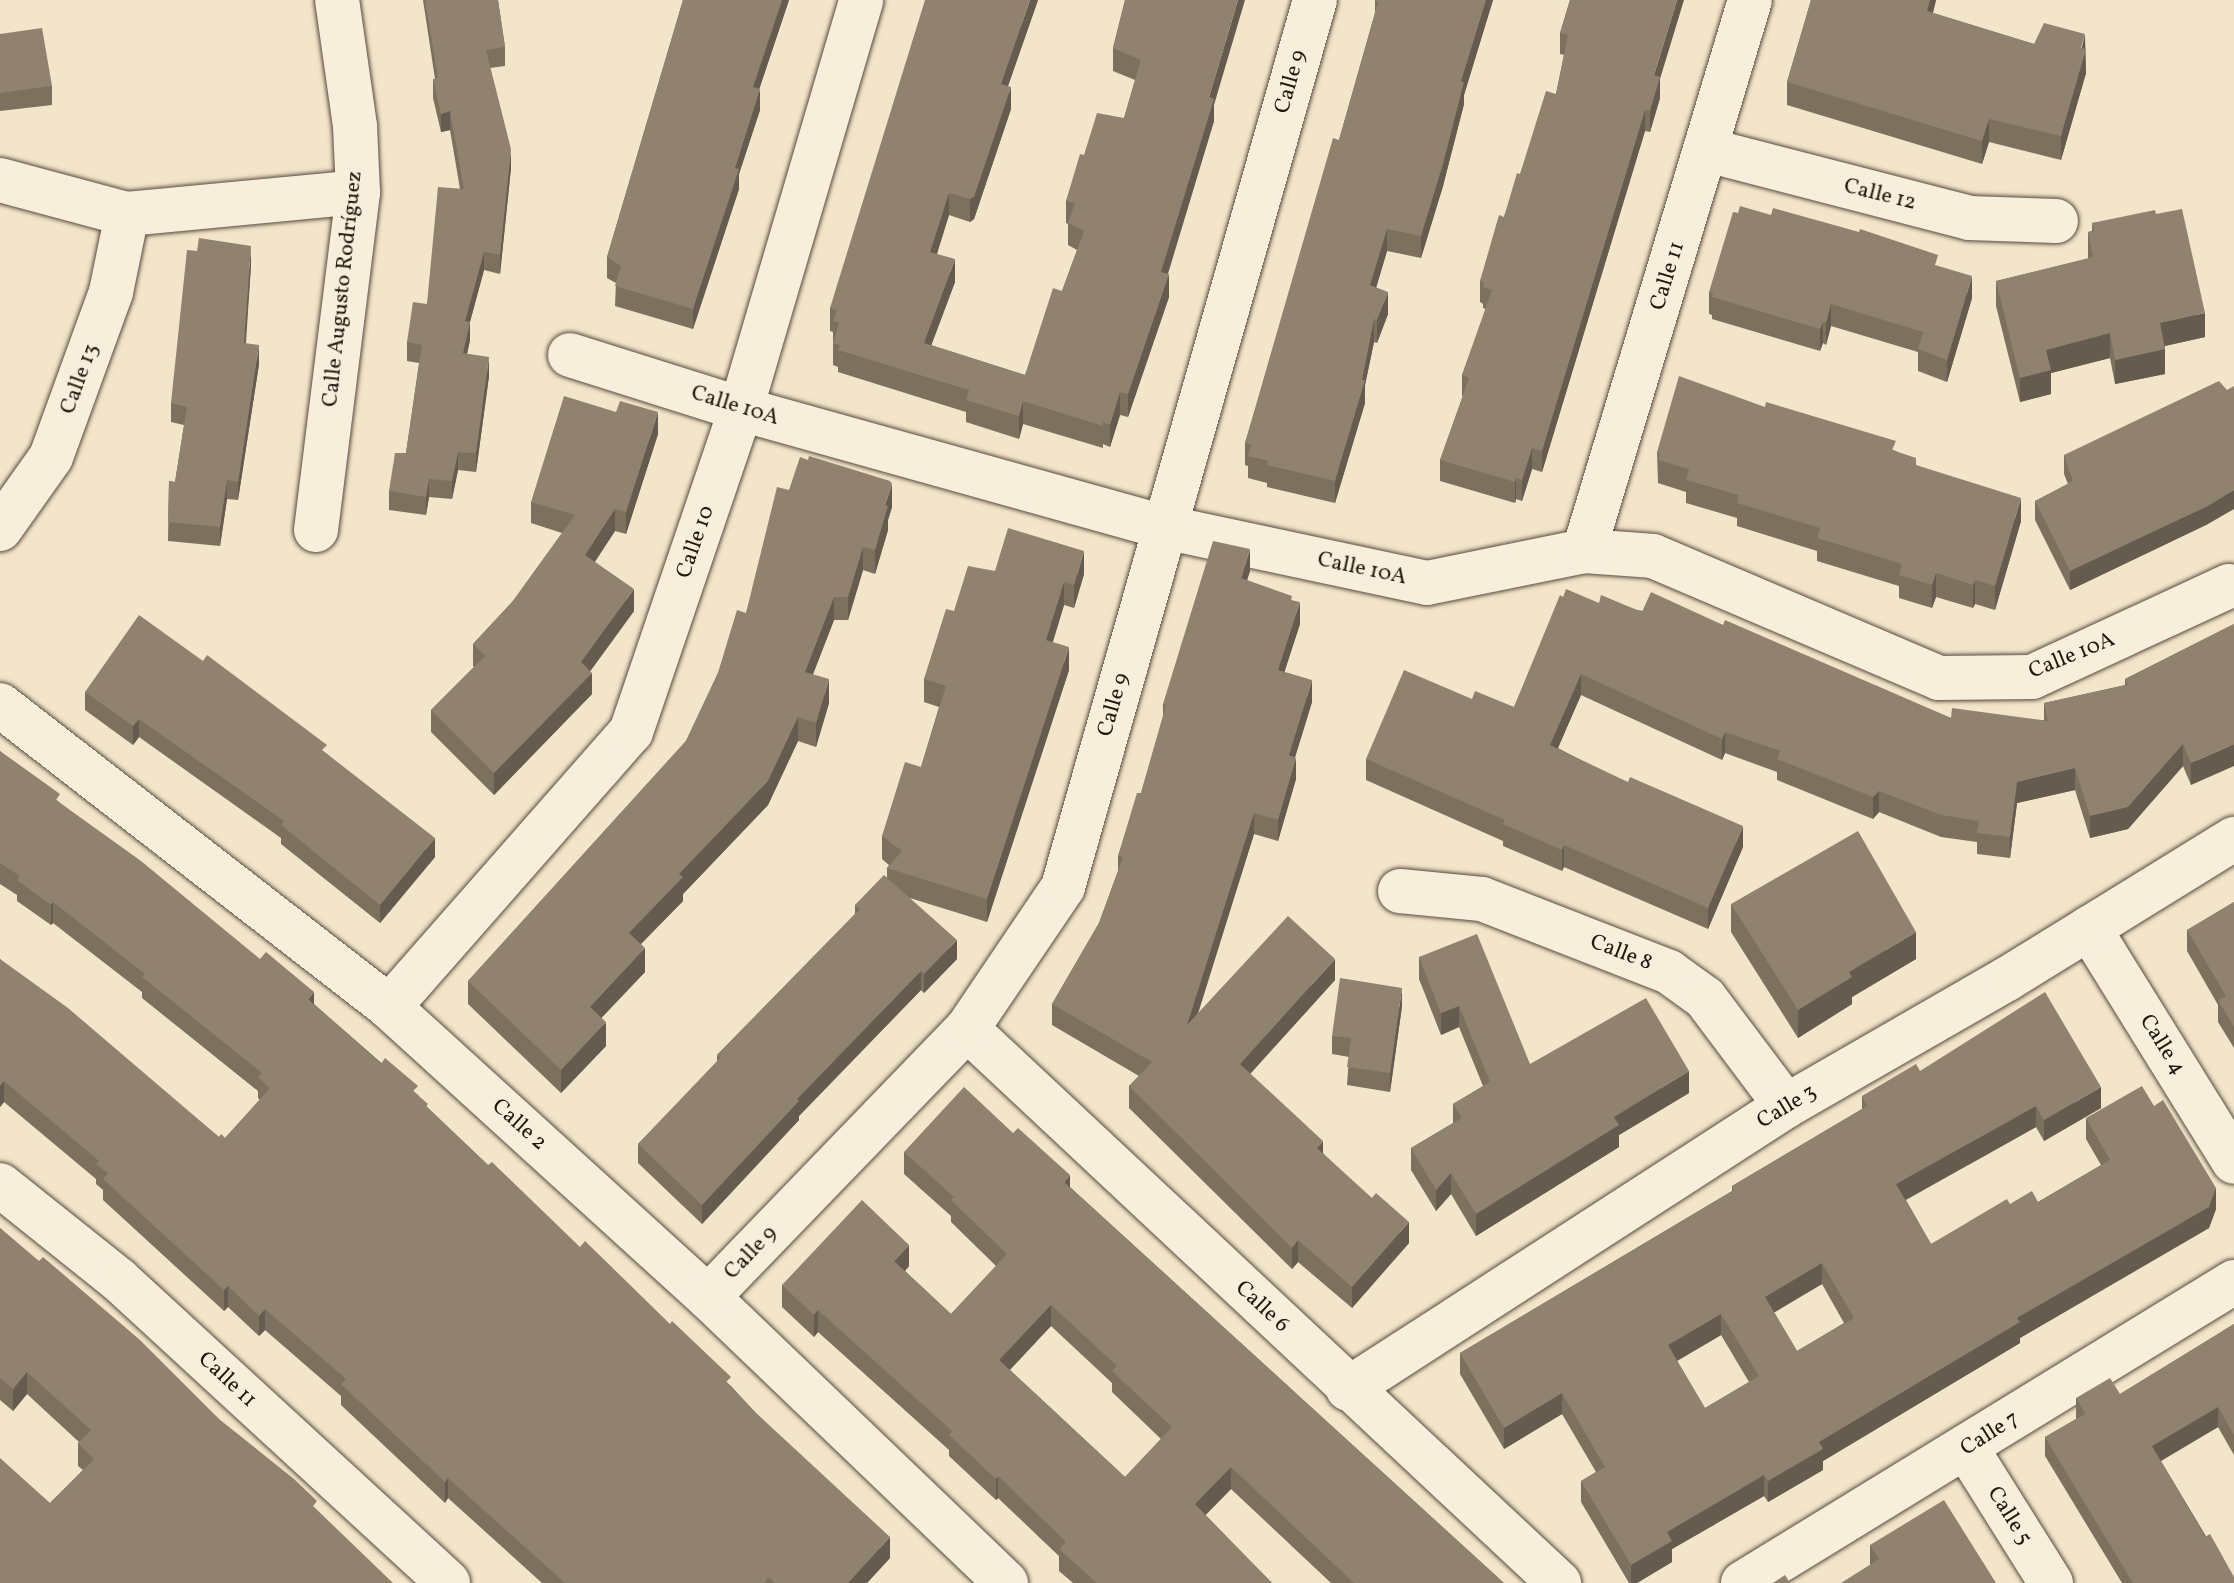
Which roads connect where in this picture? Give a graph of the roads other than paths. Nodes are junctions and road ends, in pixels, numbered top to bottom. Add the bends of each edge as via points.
1 (337, 0) edge
2 (861, 0) edge
3 (1315, 0) edge
4 (1750, 0) edge
5 (1707, 150) junction
6 (0, 180) edge
7 (358, 192) junction
8 (127, 214) junction
9 (2056, 221) dead end
10 (570, 355) dead end
11 (741, 409) junction
12 (1164, 527) junction
13 (0, 529) edge
14 (316, 530) dead end
15 (1584, 551) junction
16 (2229, 586) dead end
17 (0, 705) edge
18 (2234, 839) edge
19 (1400, 891) dead end
20 (2089, 928) junction
21 (389, 1007) junction
22 (967, 1029) junction
23 (1786, 1106) junction
24 (2234, 1162) edge
25 (0, 1185) edge
26 (2234, 1282) edge
27 (708, 1297) junction
28 (1348, 1389) junction
29 (1967, 1449) junction
30 (989, 1578) edge
31 (448, 1583) edge
32 (1559, 1583) edge
33 (1743, 1583) edge
34 (2051, 1583) edge

1 - 7 street, Calle Augusto Rodríguez via 355,126
2 - 11 street, Calle 10
3 - 12 street, Calle 9
4 - 5 street, Calle 11
5 - 9 street, Calle 12 via 1969,218
5 - 15 street, Calle 11
6 - 8 street
7 - 8 street
7 - 14 street, Calle Augusto Rodríguez
8 - 13 street, Calle 13 via 111,292 51,457
10 - 11 street, Calle 10A
11 - 12 street, Calle 10A
11 - 21 street, Calle 10 via 631,732
12 - 15 street, Calle 10A via 1427,583
12 - 22 street, Calle 9 via 1063,887
15 - 16 street, Calle 10A via 1653,556 1939,678 2032,677
17 - 21 street, Calle 2
18 - 20 street, Calle 3
19 - 23 street, Calle 8 via 1482,899 1669,972 1705,998
20 - 23 street, Calle 3
20 - 24 street, Calle 4
21 - 27 street, Calle 2
22 - 27 street, Calle 9
22 - 28 street, Calle 6
23 - 28 street, Calle 3
25 - 31 street, Calle 11 via 119,1280
26 - 29 street, Calle 7
27 - 30 street, Calle 2
28 - 32 street, Calle 6
29 - 33 street, Calle 7
29 - 34 street, Calle 5

